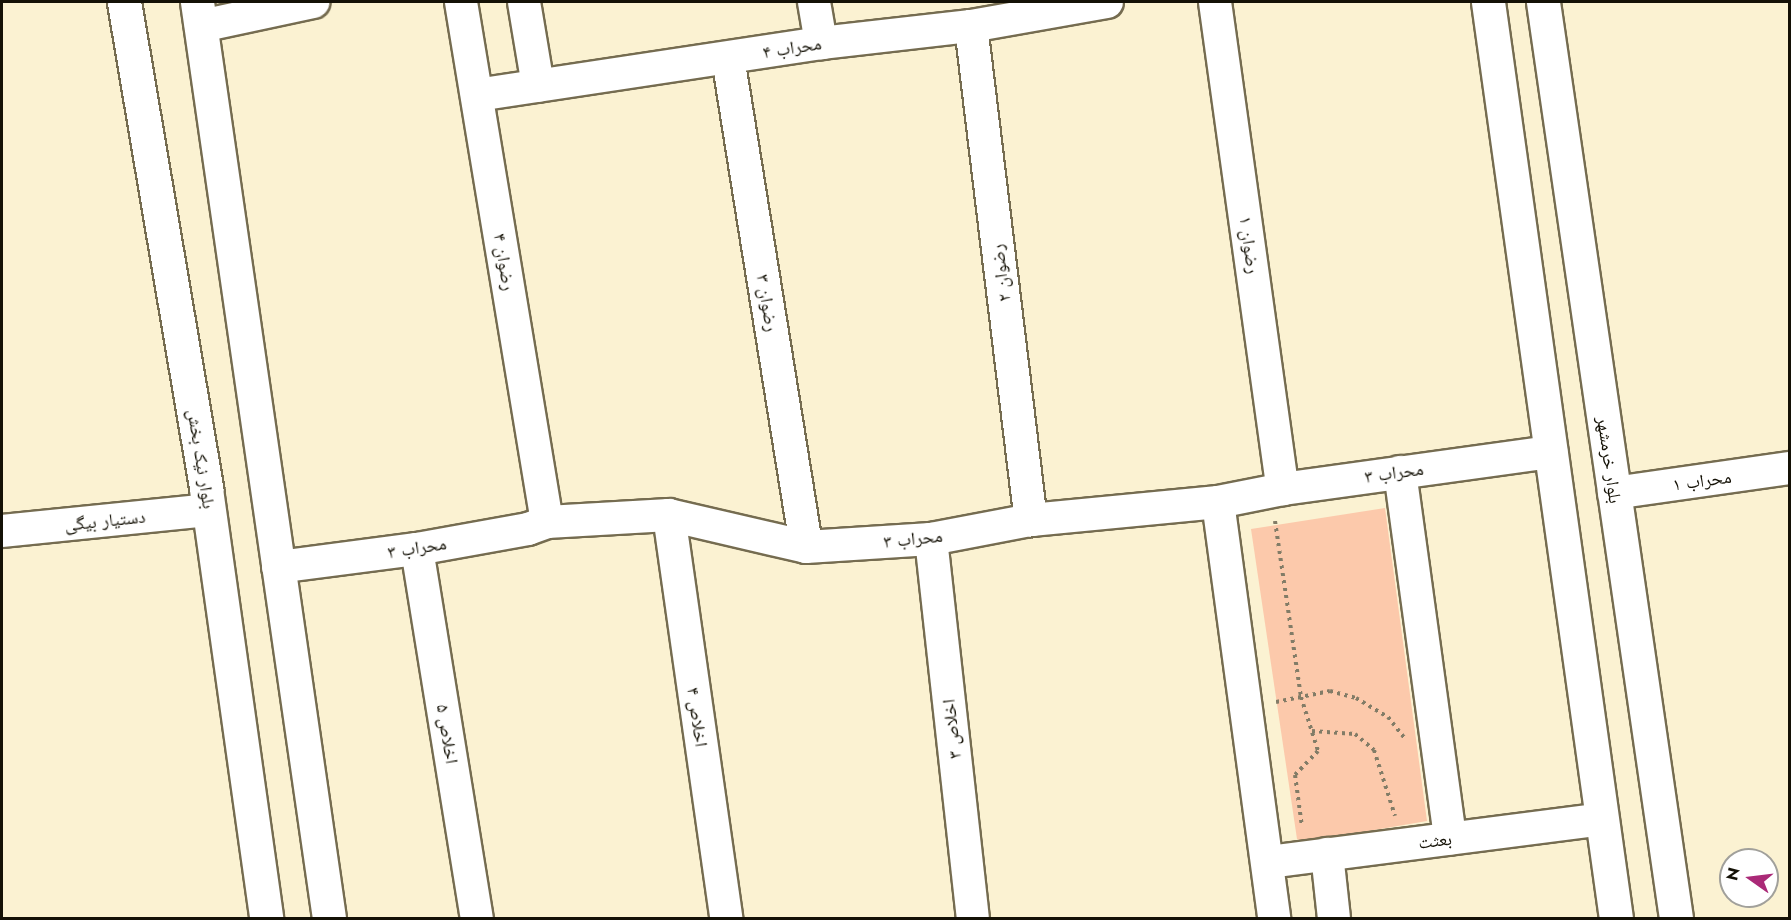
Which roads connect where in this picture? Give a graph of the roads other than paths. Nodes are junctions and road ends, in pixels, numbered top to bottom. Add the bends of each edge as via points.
1 (124, 2) edge
2 (313, 2) edge
3 (461, 2) edge
4 (524, 2) edge
5 (814, 2) edge
6 (1099, 2) edge
7 (1215, 2) edge
8 (1488, 2) edge
9 (1543, 2) edge
10 (199, 14) edge
11 (971, 26) junction
12 (821, 43) junction
13 (728, 58) junction
14 (538, 86) junction
15 (477, 95) junction
16 (1551, 452) junction
17 (1790, 468) edge
18 (1400, 472) junction
19 (1276, 490) junction
20 (1614, 493) junction
21 (1218, 502) junction
22 (209, 510) junction
23 (669, 514) junction
24 (1031, 520) junction
25 (547, 522) junction
26 (2, 531) edge
27 (931, 539) junction
28 (806, 547) junction
29 (417, 549) junction
30 (278, 567) junction
31 (1602, 819) junction
32 (1450, 839) junction
33 (1315, 856) junction
34 (1269, 862) junction
35 (266, 918) edge
36 (329, 918) edge
37 (477, 918) edge
38 (726, 918) edge
39 (974, 918) edge
40 (1274, 918) edge
41 (1334, 918) edge
42 (1616, 918) edge
43 (1676, 918) edge

1 - 22 street, بلوار نیک بخش
2 - 10 street
3 - 15 street, رضوان ۴
4 - 14 street
5 - 12 street
6 - 11 street, محراب ۴
7 - 19 street, رضوان ۱
8 - 16 street
9 - 20 street, بلوار خرمشهر
10 - 30 street
11 - 12 street, محراب ۴
11 - 24 street, رضوان ۲
12 - 13 street, محراب ۴
13 - 14 street, محراب ۴
13 - 28 street, رضوان ۳
14 - 15 street, محراب ۴
15 - 25 street, رضوان ۴
16 - 18 street, محراب ۳
16 - 31 street
17 - 20 street, محراب ۱
18 - 19 street, محراب ۳
18 - 32 street
19 - 21 street, محراب ۳
20 - 43 street, بلوار خرمشهر
21 - 24 street, محراب ۳
21 - 34 street
22 - 26 street, دستیار بیگی
22 - 35 street, بلوار نیک بخش
23 - 25 street, محراب ۳
23 - 28 street, محراب ۳
23 - 38 street, اخلاص ۴
24 - 27 street, محراب ۳
25 - 29 street, محراب ۳
27 - 28 street, محراب ۳
27 - 39 street, اخلاص ۳
29 - 30 street, محراب ۳
29 - 37 street, اخلاص ۵
30 - 36 street
31 - 32 street, بعثت
31 - 42 street
32 - 33 street, بعثت
33 - 34 street, بعثت
33 - 41 street
34 - 40 street

